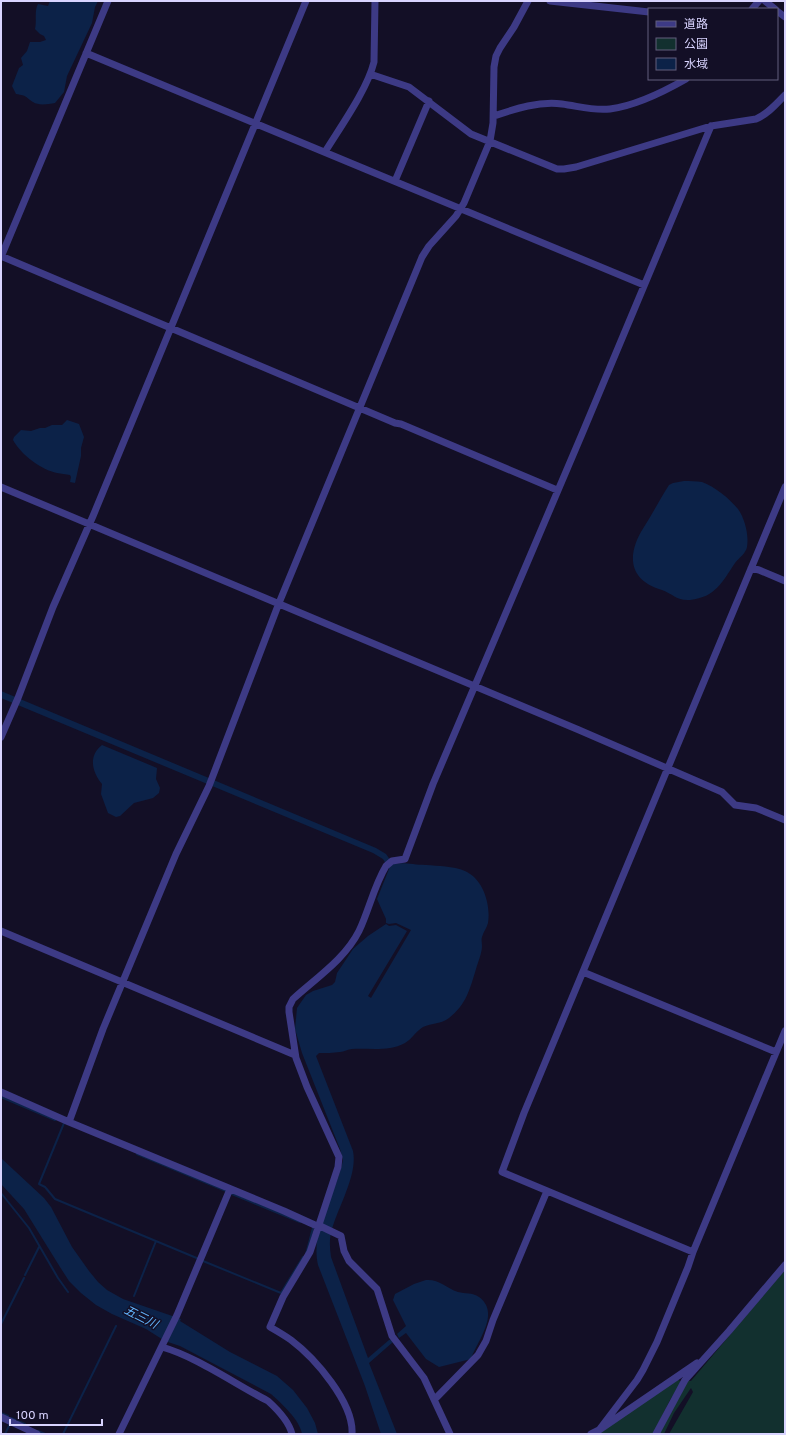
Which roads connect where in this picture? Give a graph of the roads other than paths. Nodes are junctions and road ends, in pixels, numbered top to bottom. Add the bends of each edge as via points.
1 (108, 1) edge
2 (306, 1) edge
3 (375, 1) edge
4 (528, 1) edge
5 (550, 1) edge
6 (765, 1) edge
7 (774, 8) edge
8 (648, 12) edge
9 (86, 53) junction
10 (370, 74) junction
11 (684, 80) edge
12 (785, 95) edge
13 (429, 101) junction
14 (494, 116) junction
15 (255, 123) junction
16 (711, 126) junction
17 (490, 141) junction
18 (326, 152) junction
19 (395, 181) junction
20 (461, 208) junction
21 (1, 256) edge
22 (644, 285) junction
23 (170, 328) junction
24 (360, 407) junction
25 (785, 486) edge
26 (1, 487) edge
27 (557, 490) junction
28 (89, 524) junction
29 (751, 568) junction
30 (785, 581) edge
31 (279, 604) junction
32 (475, 686) junction
33 (1, 737) edge
34 (667, 768) junction
35 (785, 820) edge
36 (1, 931) edge
37 (583, 972) junction
38 (123, 983) junction
39 (785, 1031) edge
40 (776, 1052) junction
41 (295, 1055) junction
42 (1, 1092) edge
43 (69, 1122) junction
44 (230, 1190) junction
45 (547, 1191) junction
46 (318, 1225) junction
47 (693, 1252) junction
48 (785, 1265) edge
49 (162, 1347) junction
50 (707, 1356) junction
51 (435, 1399) junction
52 (1, 1417) edge
53 (599, 1430) junction
54 (37, 1434) edge
55 (119, 1434) edge
56 (292, 1434) edge
57 (352, 1434) edge
58 (450, 1434) edge
59 (591, 1434) edge
60 (656, 1434) edge

1 - 9 street
2 - 15 street
3 - 10 street via 374,62
4 - 14 street via 496,56
5 - 8 street
6 - 7 street
9 - 15 street
9 - 21 street
10 - 13 street via 409,87
10 - 18 street
11 - 14 street via 622,107 592,109 561,103 543,103
12 - 16 street via 773,108 756,119
13 - 17 street via 471,134
13 - 19 street
14 - 17 street
15 - 18 street
15 - 23 street
16 - 17 street via 564,169 557,169
16 - 22 street
17 - 20 street
18 - 19 street
19 - 20 street
20 - 22 street
20 - 24 street via 428,246 422,257
21 - 23 street
22 - 27 street
23 - 24 street
23 - 28 street
24 - 27 street
24 - 31 street
25 - 29 street
26 - 28 street
27 - 32 street
28 - 31 street
28 - 33 street
29 - 30 street
29 - 34 street
31 - 32 street
31 - 38 street via 209,786 176,854
32 - 34 street
32 - 41 street via 433,784 405,859 392,861 386,866 359,931 350,946 293,999 289,1007
34 - 35 street via 722,792 735,806 756,808
34 - 37 street
36 - 38 street
37 - 40 street
37 - 45 street via 502,1172
38 - 41 street
38 - 43 street
39 - 40 street
40 - 47 street
41 - 46 street via 339,1157
42 - 43 street
43 - 44 street
44 - 46 street
44 - 49 street
45 - 47 street
45 - 51 street via 486,1341 478,1355
46 - 51 street via 341,1236 349,1261 377,1289 392,1336 424,1378
46 - 57 street via 310,1252 283,1297 270,1327 291,1340 319,1366 344,1405
47 - 53 street via 643,1370
48 - 50 street
49 - 55 street
49 - 56 street via 194,1360 268,1401 288,1424
50 - 53 street
50 - 60 street via 685,1380
51 - 58 street
52 - 54 street
53 - 59 street

